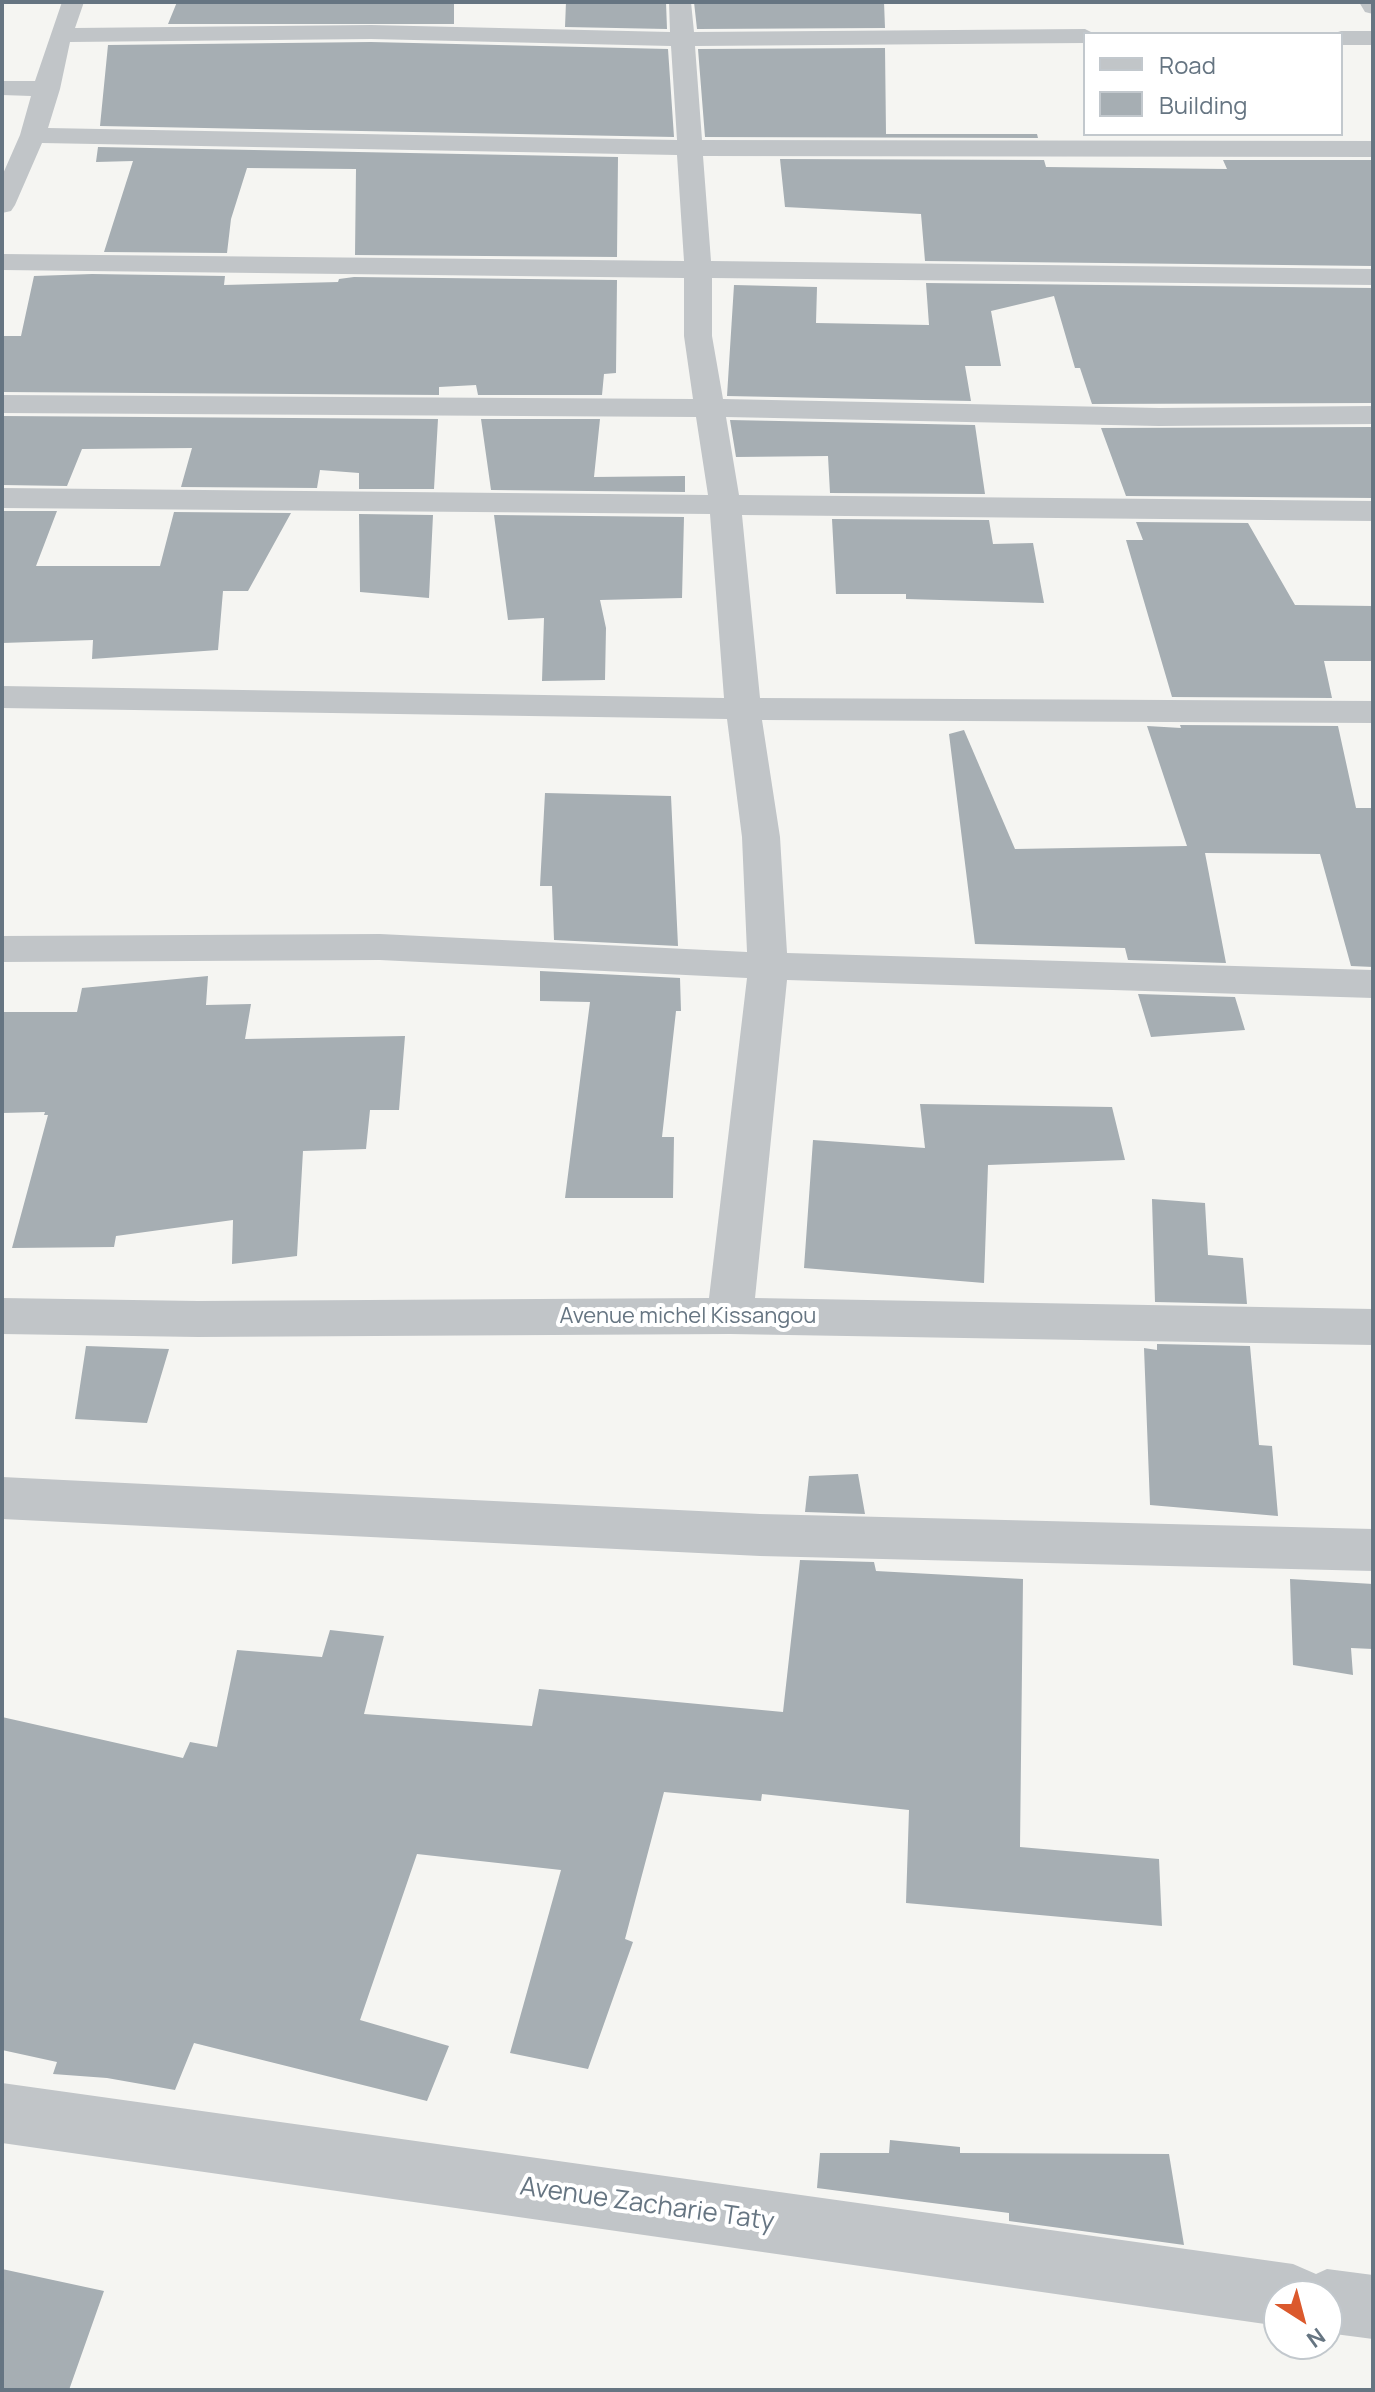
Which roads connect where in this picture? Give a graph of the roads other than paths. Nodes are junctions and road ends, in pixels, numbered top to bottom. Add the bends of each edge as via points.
1 (73, 2) edge
2 (680, 2) edge
3 (1370, 2) edge
4 (1373, 7) edge
5 (60, 35) junction
6 (1083, 36) edge
7 (1343, 38) edge
8 (1373, 38) edge
9 (683, 39) junction
10 (2, 88) edge
11 (48, 89) junction
12 (33, 135) junction
13 (689, 148) junction
14 (1373, 149) edge
15 (2, 205) edge
16 (2, 262) edge
17 (698, 271) junction
18 (1373, 277) edge
19 (2, 404) edge
20 (710, 408) junction
21 (1373, 415) edge
22 (2, 498) edge
23 (725, 505) junction
24 (1373, 511) edge
25 (2, 697) edge
26 (743, 709) junction
27 (1373, 712) edge
28 (2, 949) edge
29 (768, 966) junction
30 (1373, 984) edge
31 (2, 1316) edge
32 (730, 1316) junction
33 (1373, 1327) edge
34 (2, 1498) edge
35 (1373, 1550) edge
36 (2, 2113) edge
37 (1263, 2292) edge
38 (1343, 2303) edge
39 (1373, 2307) edge

1 - 5 street
2 - 9 street
3 - 4 street
5 - 9 street via 371,32
5 - 11 street
6 - 9 street
7 - 8 street
9 - 13 street
10 - 11 street
11 - 12 street
12 - 13 street
12 - 15 street
13 - 14 street
13 - 17 street
16 - 17 street
17 - 18 street
17 - 20 street via 698,336
19 - 20 street
20 - 21 street via 1159,417
20 - 23 street
22 - 23 street
23 - 24 street
23 - 26 street
25 - 26 street
26 - 27 street
26 - 29 street via 761,837
28 - 29 street via 380,947
29 - 30 street
29 - 32 street
31 - 32 street, Avenue michel Kissangou
32 - 33 street, Avenue michel Kissangou
34 - 35 street via 760,1535
36 - 37 street, Avenue Zacharie Taty
38 - 39 street

